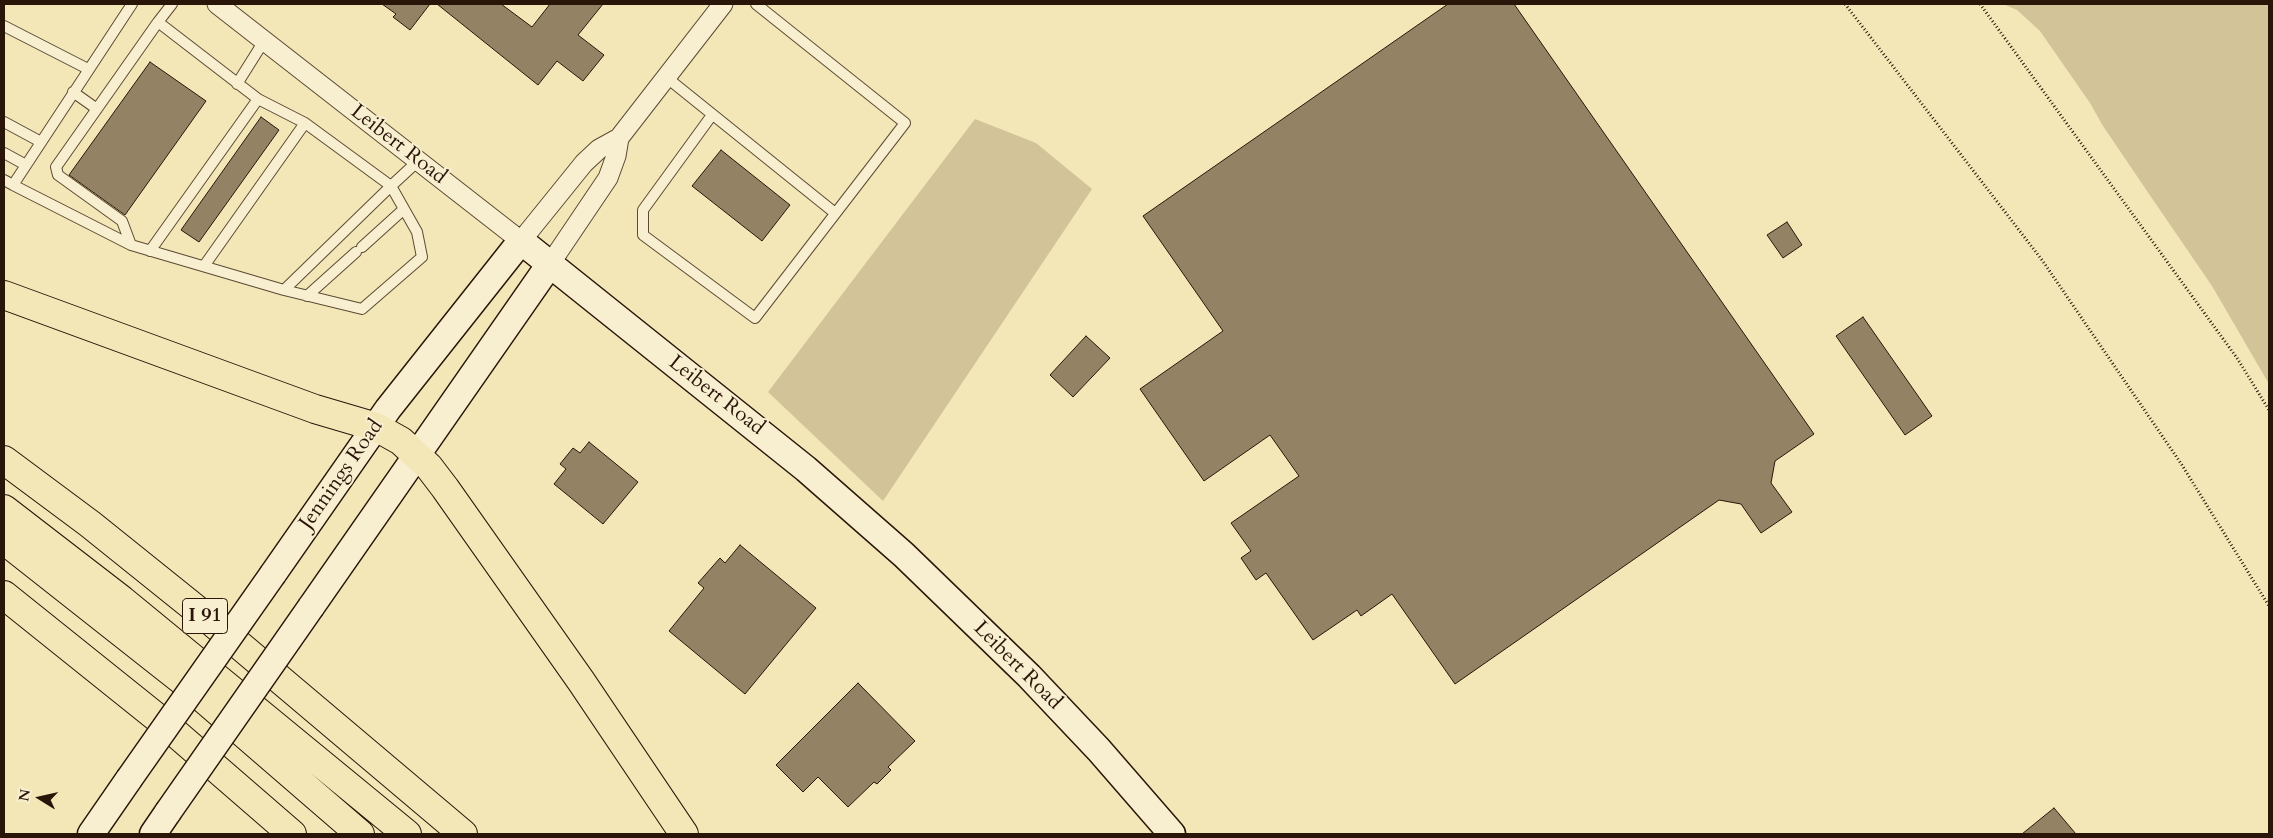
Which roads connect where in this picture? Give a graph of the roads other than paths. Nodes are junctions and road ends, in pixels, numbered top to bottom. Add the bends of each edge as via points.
1 (132, 4) edge
2 (172, 4) edge
3 (217, 4) edge
4 (723, 4) edge
5 (756, 4) edge
6 (158, 22) junction
7 (4, 26) edge
8 (264, 41) junction
9 (88, 69) junction
10 (666, 77) junction
11 (237, 84) junction
12 (73, 92) junction
13 (258, 99) junction
14 (97, 109) junction
15 (712, 115) junction
16 (4, 122) edge
17 (305, 123) junction
18 (619, 138) junction
19 (41, 142) junction
20 (4, 154) edge
21 (418, 161) junction
22 (26, 165) junction
23 (8, 183) edge
24 (391, 186) junction
25 (404, 209) junction
26 (835, 213) junction
27 (521, 241) junction
28 (131, 245) junction
29 (150, 251) junction
30 (550, 264) junction
31 (204, 266) junction
32 (284, 290) junction
33 (4, 294) edge
34 (307, 296) junction
35 (376, 427) junction
36 (417, 455) junction
37 (4, 460) edge
38 (4, 509) edge
39 (4, 540) edge
40 (4, 595) edge
41 (342, 780) junction
42 (91, 834) edge
43 (153, 834) edge
44 (292, 834) edge
45 (360, 834) edge
46 (393, 834) edge
47 (407, 834) edge
48 (463, 834) edge
49 (684, 834) edge
50 (1172, 834) edge

1 - 9 lane
2 - 6 lane
3 - 8 street, Leibert Road
4 - 10 street, Jennings Road
5 - 26 lane via 905,123
6 - 11 lane
6 - 14 lane
7 - 9 lane
8 - 11 lane
8 - 21 street, Leibert Road
9 - 12 lane
10 - 15 lane
10 - 18 street, Jennings Road
11 - 13 lane
12 - 14 lane
12 - 19 lane
13 - 17 lane
13 - 29 lane
14 - 28 lane via 56,167 58,175 122,221
15 - 26 lane
15 - 26 lane via 643,210 643,235 755,318
16 - 19 lane
17 - 24 lane
17 - 31 lane
18 - 27 street, Jennings Road via 584,162
18 - 30 street, Jennings Road via 608,178
19 - 22 lane
20 - 22 lane
21 - 24 lane
21 - 27 street, Leibert Road
22 - 23 lane
23 - 28 lane
24 - 25 lane
24 - 32 lane
25 - 34 lane
25 - 34 lane via 417,232 422,257 362,309
27 - 30 street, Leibert Road
27 - 35 street, Jennings Road via 404,387
28 - 29 lane
29 - 31 lane
30 - 36 street, Jennings Road
30 - 50 street, Leibert Road via 806,468 904,555 1029,676
31 - 32 lane
32 - 34 lane
33 - 35 highway via 315,410
35 - 36 highway via 390,433
35 - 42 street, Jennings Road, bridge
36 - 43 street, Jennings Road, bridge
36 - 49 highway via 435,474 479,536
37 - 48 highway, I 91 via 212,622
38 - 41 highway via 122,600
39 - 45 highway via 184,682
40 - 44 highway via 165,724
41 - 46 highway
41 - 47 highway

